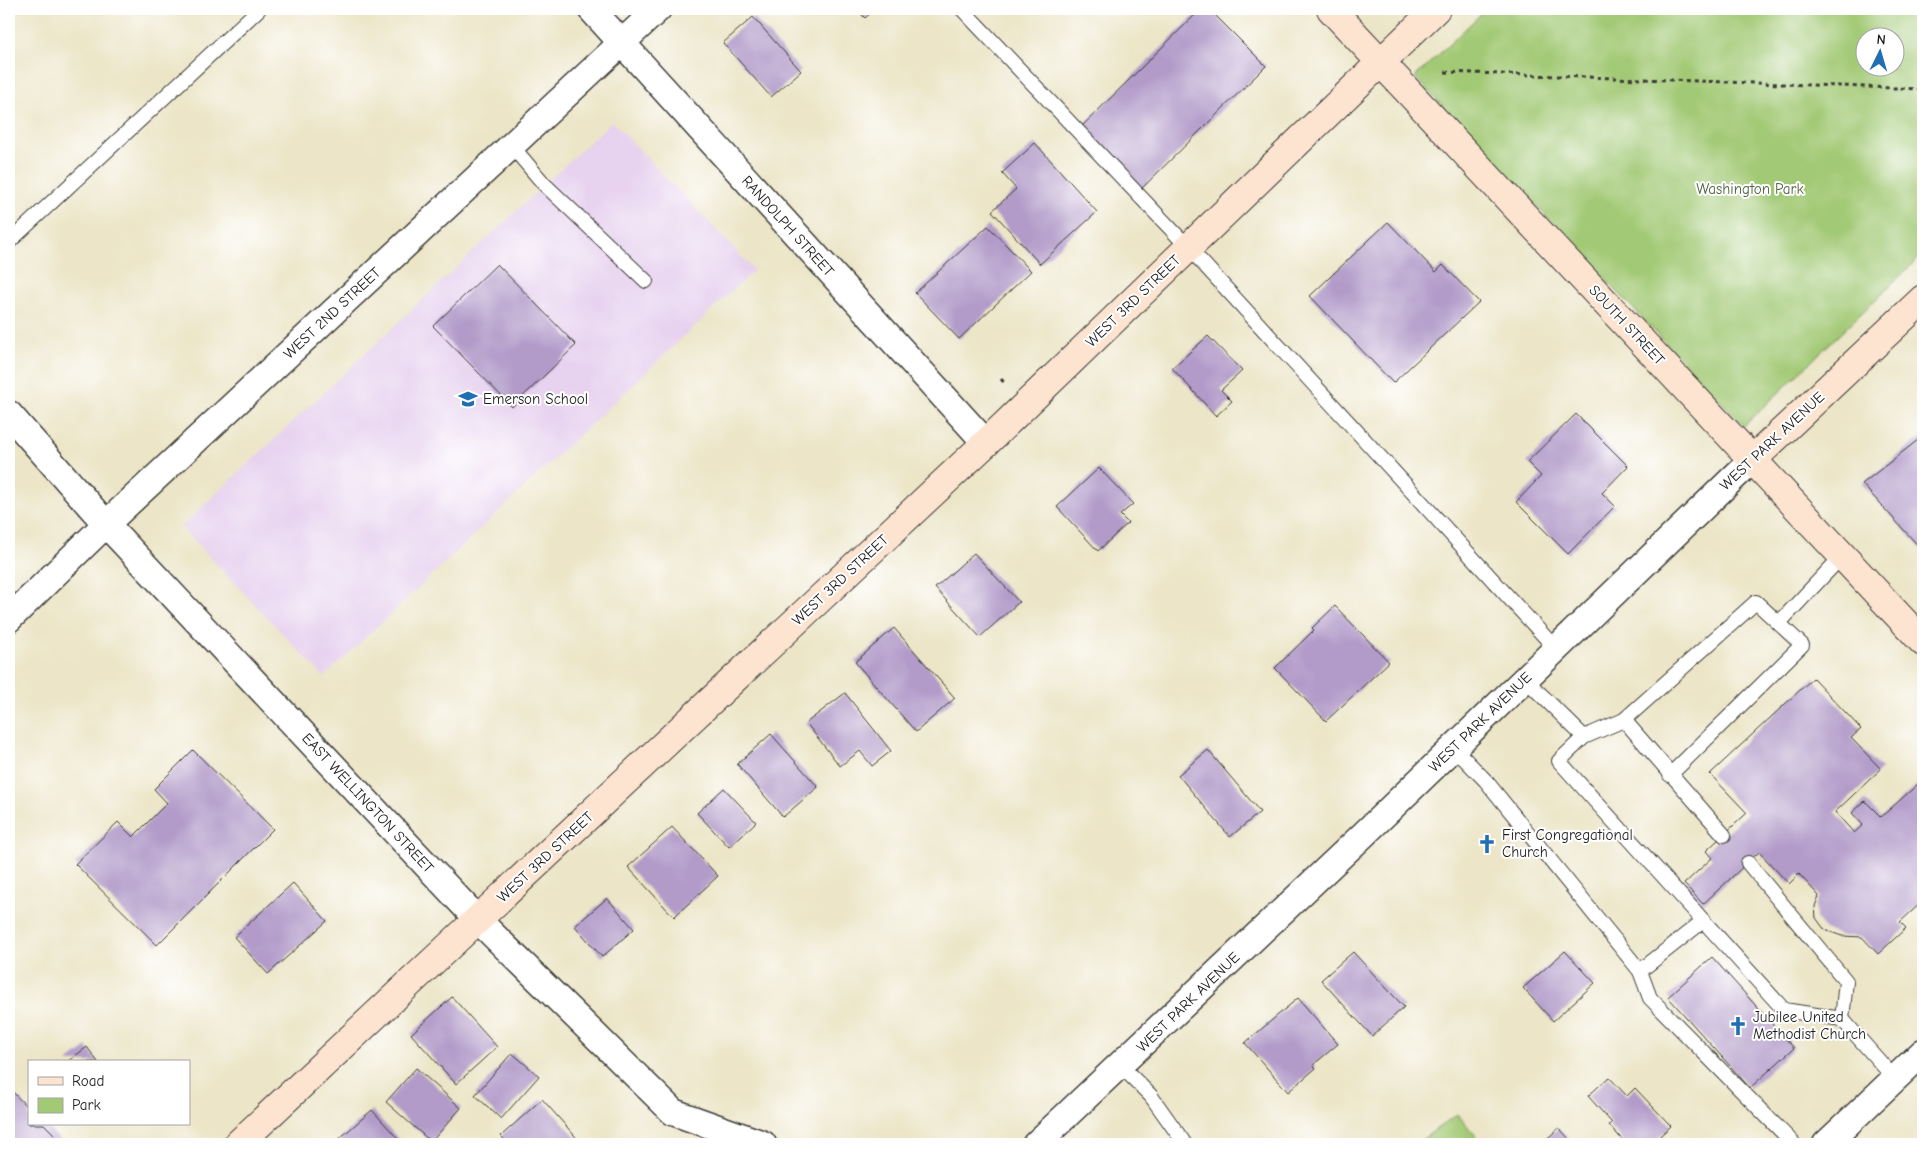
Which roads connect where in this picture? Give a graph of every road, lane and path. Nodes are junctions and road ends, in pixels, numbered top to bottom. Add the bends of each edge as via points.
1 (259, 9) edge
2 (591, 9) edge
3 (658, 9) edge
4 (962, 9) edge
5 (1331, 9) edge
6 (1436, 9) edge
7 (621, 43) junction
8 (1380, 62) junction
9 (1445, 72) dead end
10 (1923, 88) edge
11 (512, 145) junction
12 (9, 242) edge
13 (1188, 247) junction
14 (646, 282) dead end
15 (1923, 299) edge
16 (9, 414) edge
17 (986, 443) junction
18 (1753, 459) junction
19 (106, 524) junction
20 (1842, 556) junction
21 (9, 619) edge
22 (1779, 623) junction
23 (1923, 642) edge
24 (1556, 649) junction
25 (1525, 679) junction
26 (1624, 720) junction
27 (1584, 737) junction
28 (1454, 748) junction
29 (1670, 775) junction
30 (1724, 835) dead end
31 (1748, 863) dead end
32 (478, 920) junction
33 (1703, 921) junction
34 (1640, 971) junction
35 (1842, 1019) junction
36 (1923, 1052) edge
37 (1121, 1066) junction
38 (1895, 1079) junction
39 (238, 1144) edge
40 (763, 1144) edge
41 (1036, 1144) edge
42 (1185, 1144) edge
43 (1794, 1144) edge
44 (1826, 1144) edge

1 - 12 lane
2 - 7 street, RANDOLPH STREET
3 - 7 street, WEST 2ND STREET
4 - 13 lane
5 - 8 street, SOUTH STREET
6 - 8 street, WEST 3RD STREET
7 - 11 street, WEST 2ND STREET
7 - 17 street, RANDOLPH STREET
8 - 13 street, WEST 3RD STREET
8 - 18 street, SOUTH STREET
9 - 10 path
11 - 14 lane via 544,184
11 - 19 street, WEST 2ND STREET
13 - 17 street, WEST 3RD STREET
13 - 24 lane
15 - 18 street, WEST PARK AVENUE
16 - 19 street, EAST WELLINGTON STREET
17 - 32 street, WEST 3RD STREET
18 - 20 street, SOUTH STREET
18 - 24 street, WEST PARK AVENUE
19 - 21 street, WEST 2ND STREET
19 - 32 street, EAST WELLINGTON STREET
20 - 22 lane
20 - 23 street, SOUTH STREET
22 - 26 lane via 1756,602
22 - 29 lane via 1802,645
24 - 25 street, WEST PARK AVENUE
25 - 27 lane
25 - 28 street, WEST PARK AVENUE
26 - 27 lane
26 - 29 lane
27 - 33 lane via 1560,761
28 - 34 lane via 1486,781
28 - 37 street, WEST PARK AVENUE
29 - 30 lane
31 - 35 lane via 1846,981
32 - 39 street, WEST 3RD STREET
32 - 40 street, EAST WELLINGTON STREET via 673,1112
33 - 34 lane
33 - 35 lane via 1784,1010
34 - 43 lane via 1650,998
35 - 38 lane
36 - 38 street
37 - 41 street, WEST PARK AVENUE
37 - 42 lane via 1151,1096
38 - 44 street

